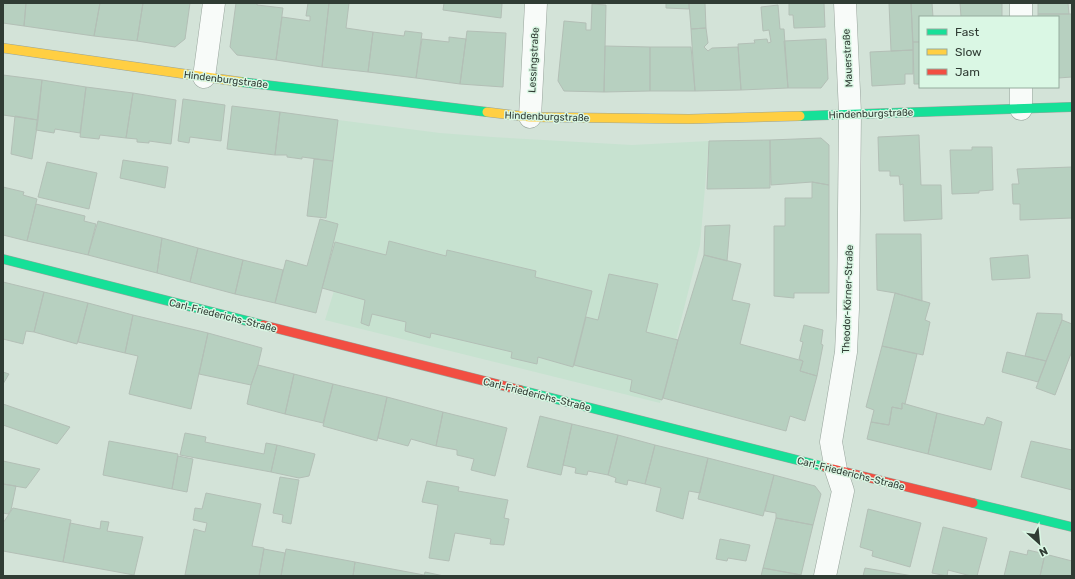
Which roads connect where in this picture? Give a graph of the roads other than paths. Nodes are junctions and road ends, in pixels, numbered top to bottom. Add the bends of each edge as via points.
1 (214, 3) edge
2 (536, 3) edge
3 (845, 3) edge
4 (1021, 3) edge
5 (1021, 16) edge
6 (3, 48) edge
7 (204, 77) junction
8 (1021, 88) edge
9 (1072, 107) edge
10 (1021, 109) junction
11 (850, 113) junction
12 (530, 117) junction
13 (3, 259) edge
14 (836, 470) junction
15 (1072, 527) edge
16 (825, 576) edge

1 - 7 street
2 - 12 street, Lessingstraße
3 - 11 street, Mauerstraße
4 - 5 street
6 - 7 street, Hindenburgstraße
7 - 12 street, Hindenburgstraße
8 - 10 street
9 - 10 street, Hindenburgstraße
10 - 11 street, Hindenburgstraße
11 - 12 street, Hindenburgstraße via 689,119
11 - 14 street, Theodor-Körner-Straße via 846,352 831,442
13 - 14 street, Carl-Friederichs-Straße
14 - 15 street, Carl-Friederichs-Straße
14 - 16 street, Theodor-Körner-Straße via 843,491

